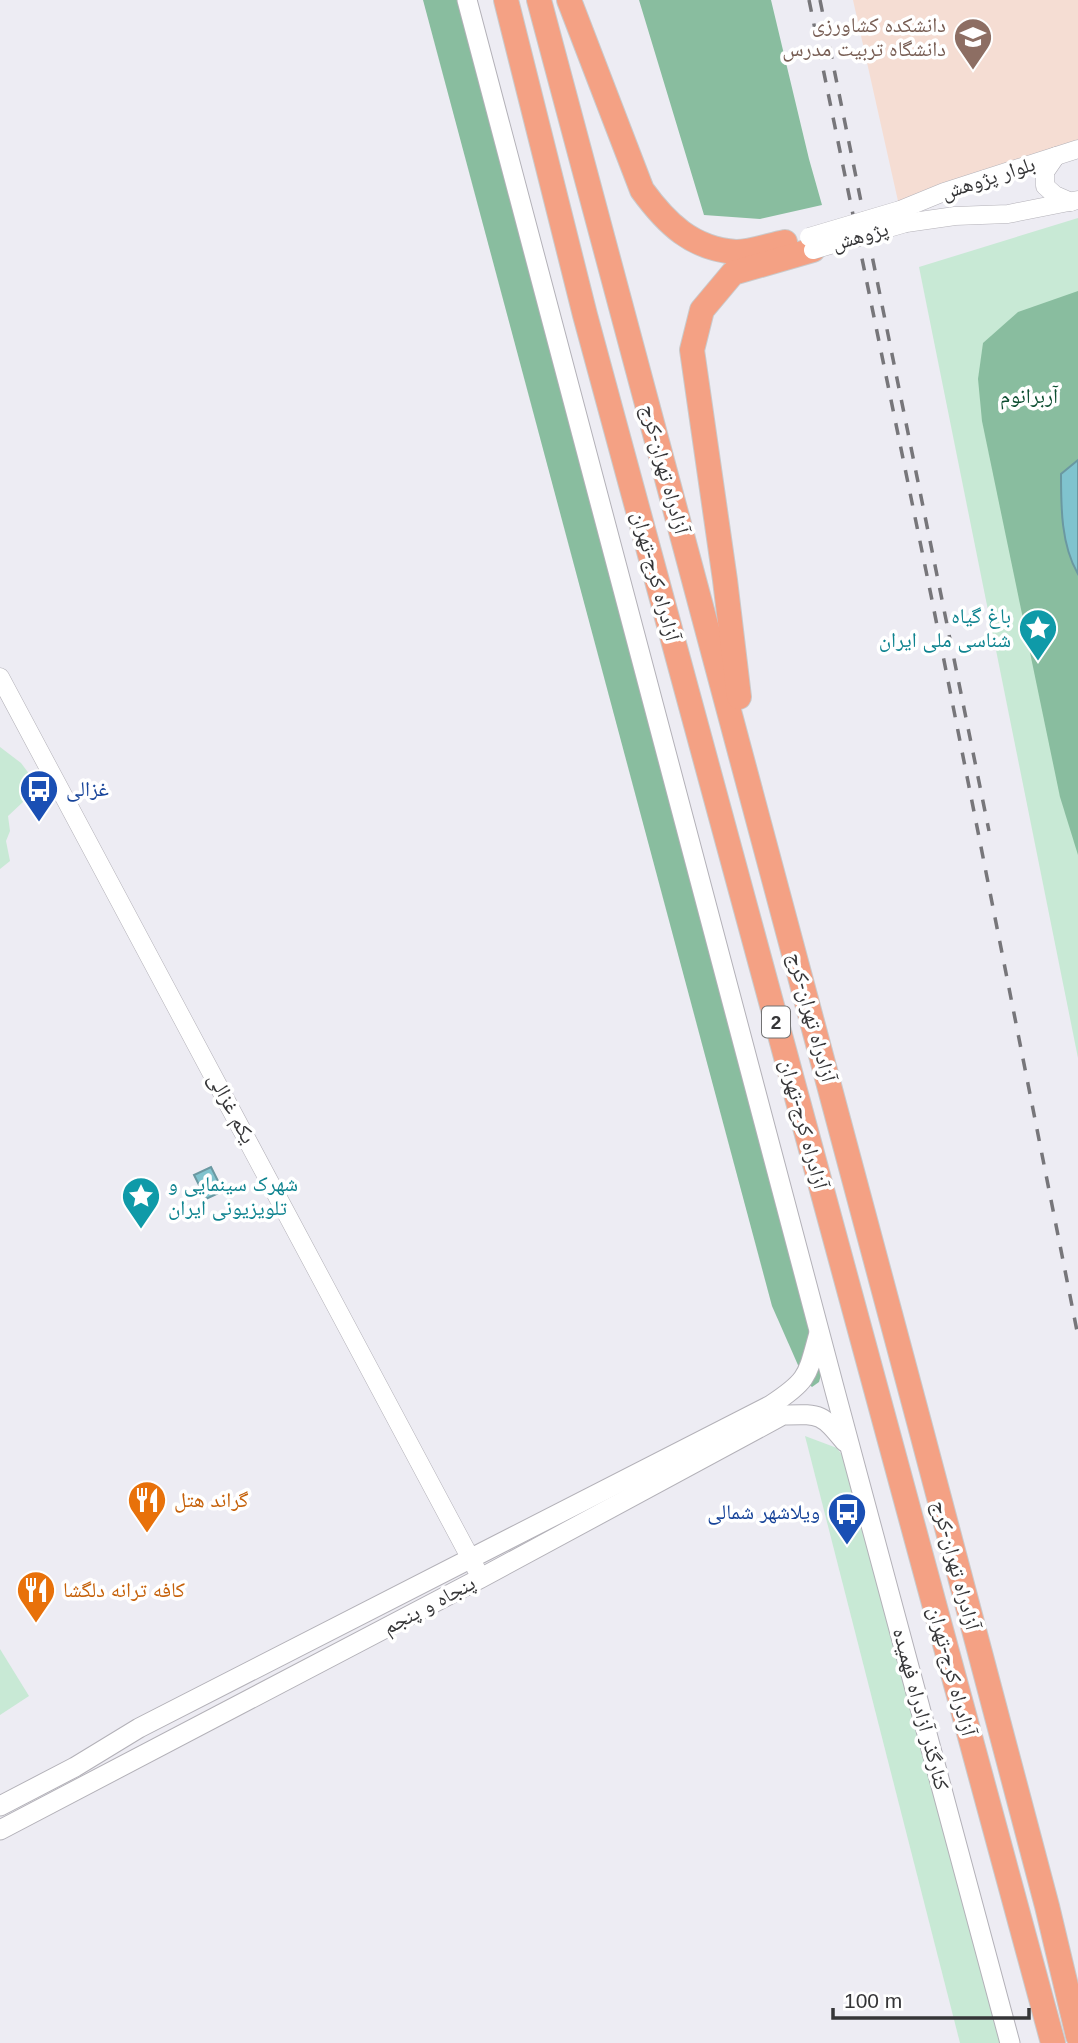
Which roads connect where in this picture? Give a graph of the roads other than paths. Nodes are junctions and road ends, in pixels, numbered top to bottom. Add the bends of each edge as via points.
1 (467, 0) edge
2 (506, 0) edge
3 (539, 0) edge
4 (569, 0) edge
5 (1078, 149) edge
6 (1056, 156) junction
7 (1075, 201) edge
8 (903, 217) junction
9 (811, 243) junction
10 (0, 677) edge
11 (750, 785) junction
12 (819, 1332) junction
13 (777, 1410) junction
14 (850, 1449) junction
15 (472, 1559) junction
16 (481, 1578) junction
17 (75, 1767) junction
18 (85, 1785) junction
19 (0, 1807) edge
20 (0, 1830) edge
21 (1078, 2036) edge
22 (1010, 2043) edge
23 (1053, 2043) edge

1 - 12 main road, کنارگذر آزادراه فهمیده
2 - 23 highway, آزادراه کرج-تهران / 2 via 585,315
3 - 11 highway, آزادراه تهران-کرج / 2
4 - 9 highway via 642,190 660,215 703,245 737,252
5 - 6 street, بلوار پژوهش
6 - 7 street via 1045,172 1045,186 1055,195
6 - 8 street, بلوار پژوهش via 944,192
7 - 8 street, بلوار پژوهش via 1008,214
8 - 9 street, پژوهش, bridge
9 - 11 highway via 733,273 702,310 692,350
10 - 15 street, یکم غزالی
11 - 21 highway, آزادراه تهران-کرج / 2
12 - 13 main road via 807,1373
12 - 14 main road, کنارگذر آزادراه فهمیده
13 - 14 main road, پنجاه و پنجم via 827,1420
13 - 15 main road, پنجاه و پنجم
13 - 16 main road, پنجاه و پنجم
14 - 22 main road, کنارگذر آزادراه فهمیده
15 - 16 street, یکم غزالی
15 - 17 main road, پنجاه و پنجم via 139,1728
16 - 18 main road, پنجاه و پنجم
17 - 18 main road
17 - 19 main road, پنجاه و پنجم
18 - 20 main road, پنجاه و پنجم

